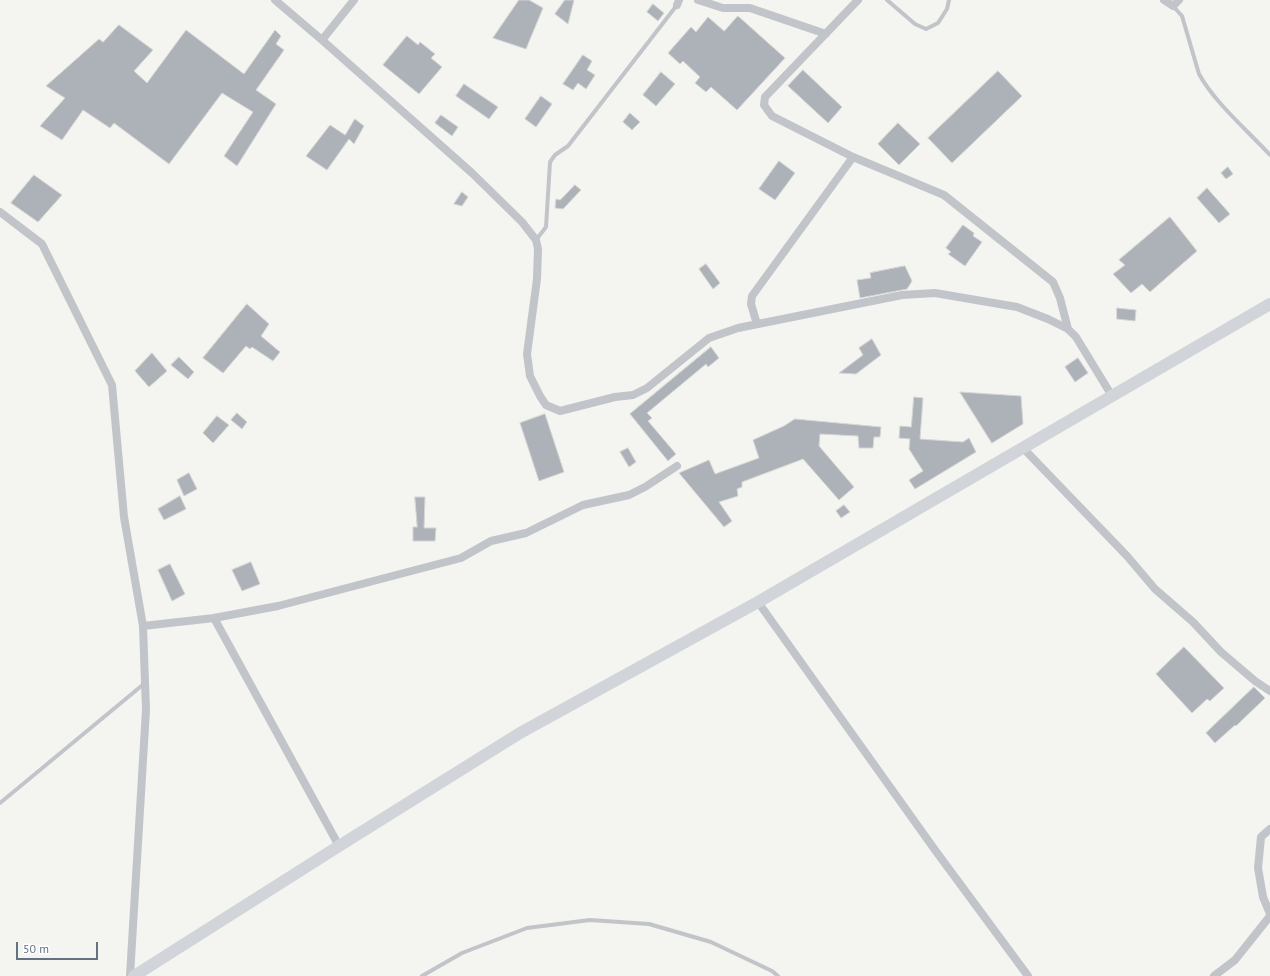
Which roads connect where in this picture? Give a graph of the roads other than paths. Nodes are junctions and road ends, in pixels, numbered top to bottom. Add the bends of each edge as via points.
1 (275, 0) edge
2 (354, 0) edge
3 (698, 0) edge
4 (858, 0) edge
5 (887, 0) edge
6 (949, 0) edge
7 (1164, 0) edge
8 (678, 2) edge
9 (1176, 3) edge
10 (826, 34) junction
11 (322, 40) junction
12 (1270, 154) edge
13 (853, 157) junction
14 (0, 212) edge
15 (536, 240) junction
16 (1270, 304) edge
17 (757, 324) junction
18 (1068, 329) junction
19 (1112, 396) junction
20 (1023, 448) junction
21 (677, 466) dead end
22 (758, 602) junction
23 (214, 618) junction
24 (143, 626) junction
25 (145, 683) junction
26 (1270, 691) edge
27 (0, 803) edge
28 (1270, 829) edge
29 (340, 846) junction
30 (1270, 915) edge
31 (130, 976) edge
32 (134, 976) edge
33 (422, 976) edge
34 (778, 976) edge
35 (1028, 976) edge
36 (1214, 976) edge

1 - 11 street
2 - 11 street
3 - 10 street via 723,8 750,8
4 - 10 street
5 - 6 lane via 915,24 926,29 938,23 947,9
7 - 9 street
8 - 15 lane via 568,146 550,162 546,227
9 - 12 lane via 1203,81 1214,96
10 - 13 street via 765,97 764,105 772,116
11 - 15 street via 472,173 522,222
13 - 17 street via 752,296 751,304
13 - 18 street via 944,195 1053,282
14 - 24 street via 42,244 112,385 124,517
15 - 17 street via 537,279 527,354 530,376 546,405 560,411 633,395 647,388 709,338
16 - 19 main road
17 - 18 street via 902,295 935,293 1017,308
18 - 19 street via 1076,337
19 - 20 main road
20 - 22 main road
20 - 26 street via 1127,556 1155,589 1193,622 1221,652
21 - 23 street via 629,495 583,505 526,533 491,541 461,558 278,606
22 - 29 main road via 520,733
22 - 35 street
23 - 24 street
23 - 29 street
24 - 25 street
25 - 27 lane
25 - 31 street via 146,710
28 - 30 street via 1261,837 1258,868 1262,897
29 - 32 main road
30 - 36 street via 1235,960
33 - 34 lane via 462,953 527,928 590,920 649,924 711,942

